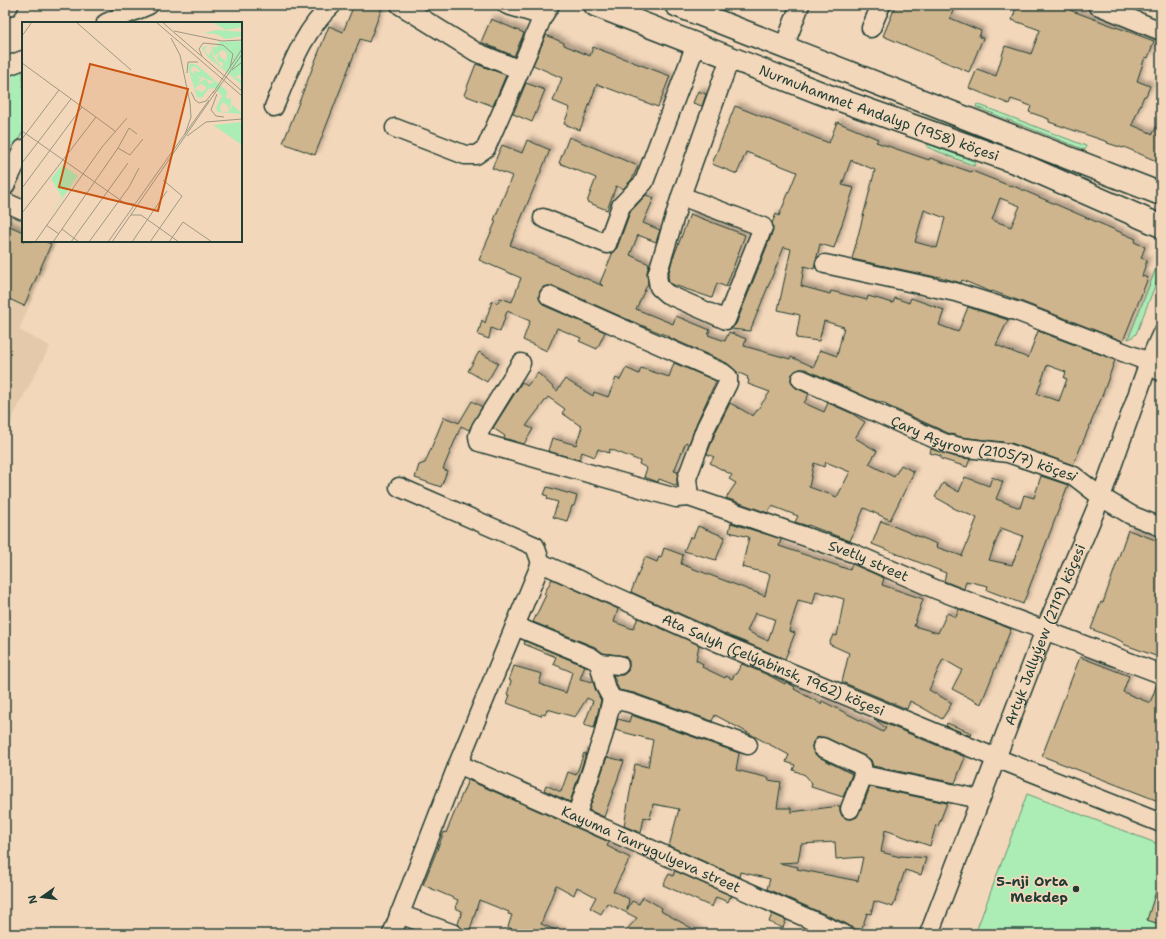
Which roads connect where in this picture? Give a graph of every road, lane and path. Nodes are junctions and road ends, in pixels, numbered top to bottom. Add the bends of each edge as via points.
1 (149, 5) edge
2 (332, 5) edge
3 (400, 5) edge
4 (507, 5) edge
5 (595, 5) edge
6 (676, 5) edge
7 (800, 5) edge
8 (881, 5) edge
9 (1097, 5) edge
10 (546, 11) edge
11 (108, 22) edge
12 (871, 28) dead end
13 (1161, 30) edge
14 (696, 44) junction
15 (784, 47) junction
16 (730, 58) junction
17 (22, 60) edge
18 (5, 67) edge
19 (520, 70) junction
20 (274, 107) dead end
21 (396, 128) dead end
22 (17, 155) edge
23 (5, 186) edge
24 (1161, 194) edge
25 (681, 196) junction
26 (5, 202) edge
27 (22, 210) edge
28 (543, 218) dead end
29 (1160, 227) edge
30 (825, 264) dead end
31 (549, 296) dead end
32 (1161, 335) edge
33 (521, 363) dead end
34 (1155, 367) edge
35 (801, 380) dead end
36 (399, 488) dead end
37 (1101, 496) junction
38 (689, 497) junction
39 (1161, 527) edge
40 (541, 563) junction
41 (515, 626) junction
42 (1045, 630) junction
43 (599, 663) junction
44 (618, 665) dead end
45 (1161, 674) edge
46 (612, 700) junction
47 (748, 745) dead end
48 (822, 747) dead end
49 (996, 758) junction
50 (458, 764) junction
51 (864, 775) junction
52 (980, 799) junction
53 (850, 809) dead end
54 (576, 816) junction
55 (1161, 823) edge
56 (399, 914) junction
57 (392, 934) edge
58 (454, 934) edge
59 (843, 934) edge
60 (929, 934) edge

1 - 11 street
2 - 20 street via 321,15 298,49
3 - 19 street via 476,52
4 - 10 street
5 - 14 main road, Nurmuhammet Andalyp (1958) köçesi
6 - 15 main road, Nurmuhammet Andalyp (1958) köçesi
7 - 15 street
8 - 12 street
9 - 13 street
10 - 19 street
14 - 16 main road, Nurmuhammet Andalyp (1958) köçesi
14 - 28 street via 644,182 621,206 607,244
15 - 24 main road, Nurmuhammet Andalyp (1958) köçesi
16 - 25 street
16 - 29 main road, Nurmuhammet Andalyp (1958) köçesi via 1020,164
17 - 18 street
19 - 21 street via 486,148 476,155 465,155
22 - 23 street
25 - 25 street via 657,275 659,287 667,294 726,320 763,227
26 - 27 street
30 - 34 street via 955,292 1016,311
31 - 38 street via 728,377 728,383 706,427 687,478
32 - 34 street, Artyk Jallyýew (2119) köçesi
33 - 38 street, Svetly street via 481,428 479,442 676,498
34 - 37 street, Artyk Jallyýew (2119) köçesi
35 - 37 street, Çary Aşyrow (2105/7) köçesi via 944,443 1008,453 1074,476
36 - 40 street via 536,546
37 - 39 street, Çary Aşyrow (2105/7) köçesi via 1131,515
37 - 42 street, Artyk Jallyýew (2119) köçesi
38 - 42 street, Svetly street via 853,553 935,589
40 - 41 street
40 - 49 street, Ata Salyh (Çelýabinsk, 1962) köçesi via 717,642
41 - 43 street via 591,656
41 - 50 street
42 - 45 street, Svetly street
42 - 49 street, Artyk Jallyýew (2119) köçesi
43 - 44 street
43 - 46 street
46 - 47 street via 630,703
46 - 54 street via 603,736
48 - 51 street via 862,766
49 - 52 street, Artyk Jallyýew (2119) köçesi
49 - 55 street, Ata Salyh (Çelýabinsk, 1962) köçesi
50 - 54 street, Kayuma Tanrygulyeva street
50 - 56 street
51 - 52 street
51 - 53 street
52 - 60 street, Artyk Jallyýew (2119) köçesi
54 - 59 street, Kayuma Tanrygulyeva street
56 - 57 street
56 - 58 street

